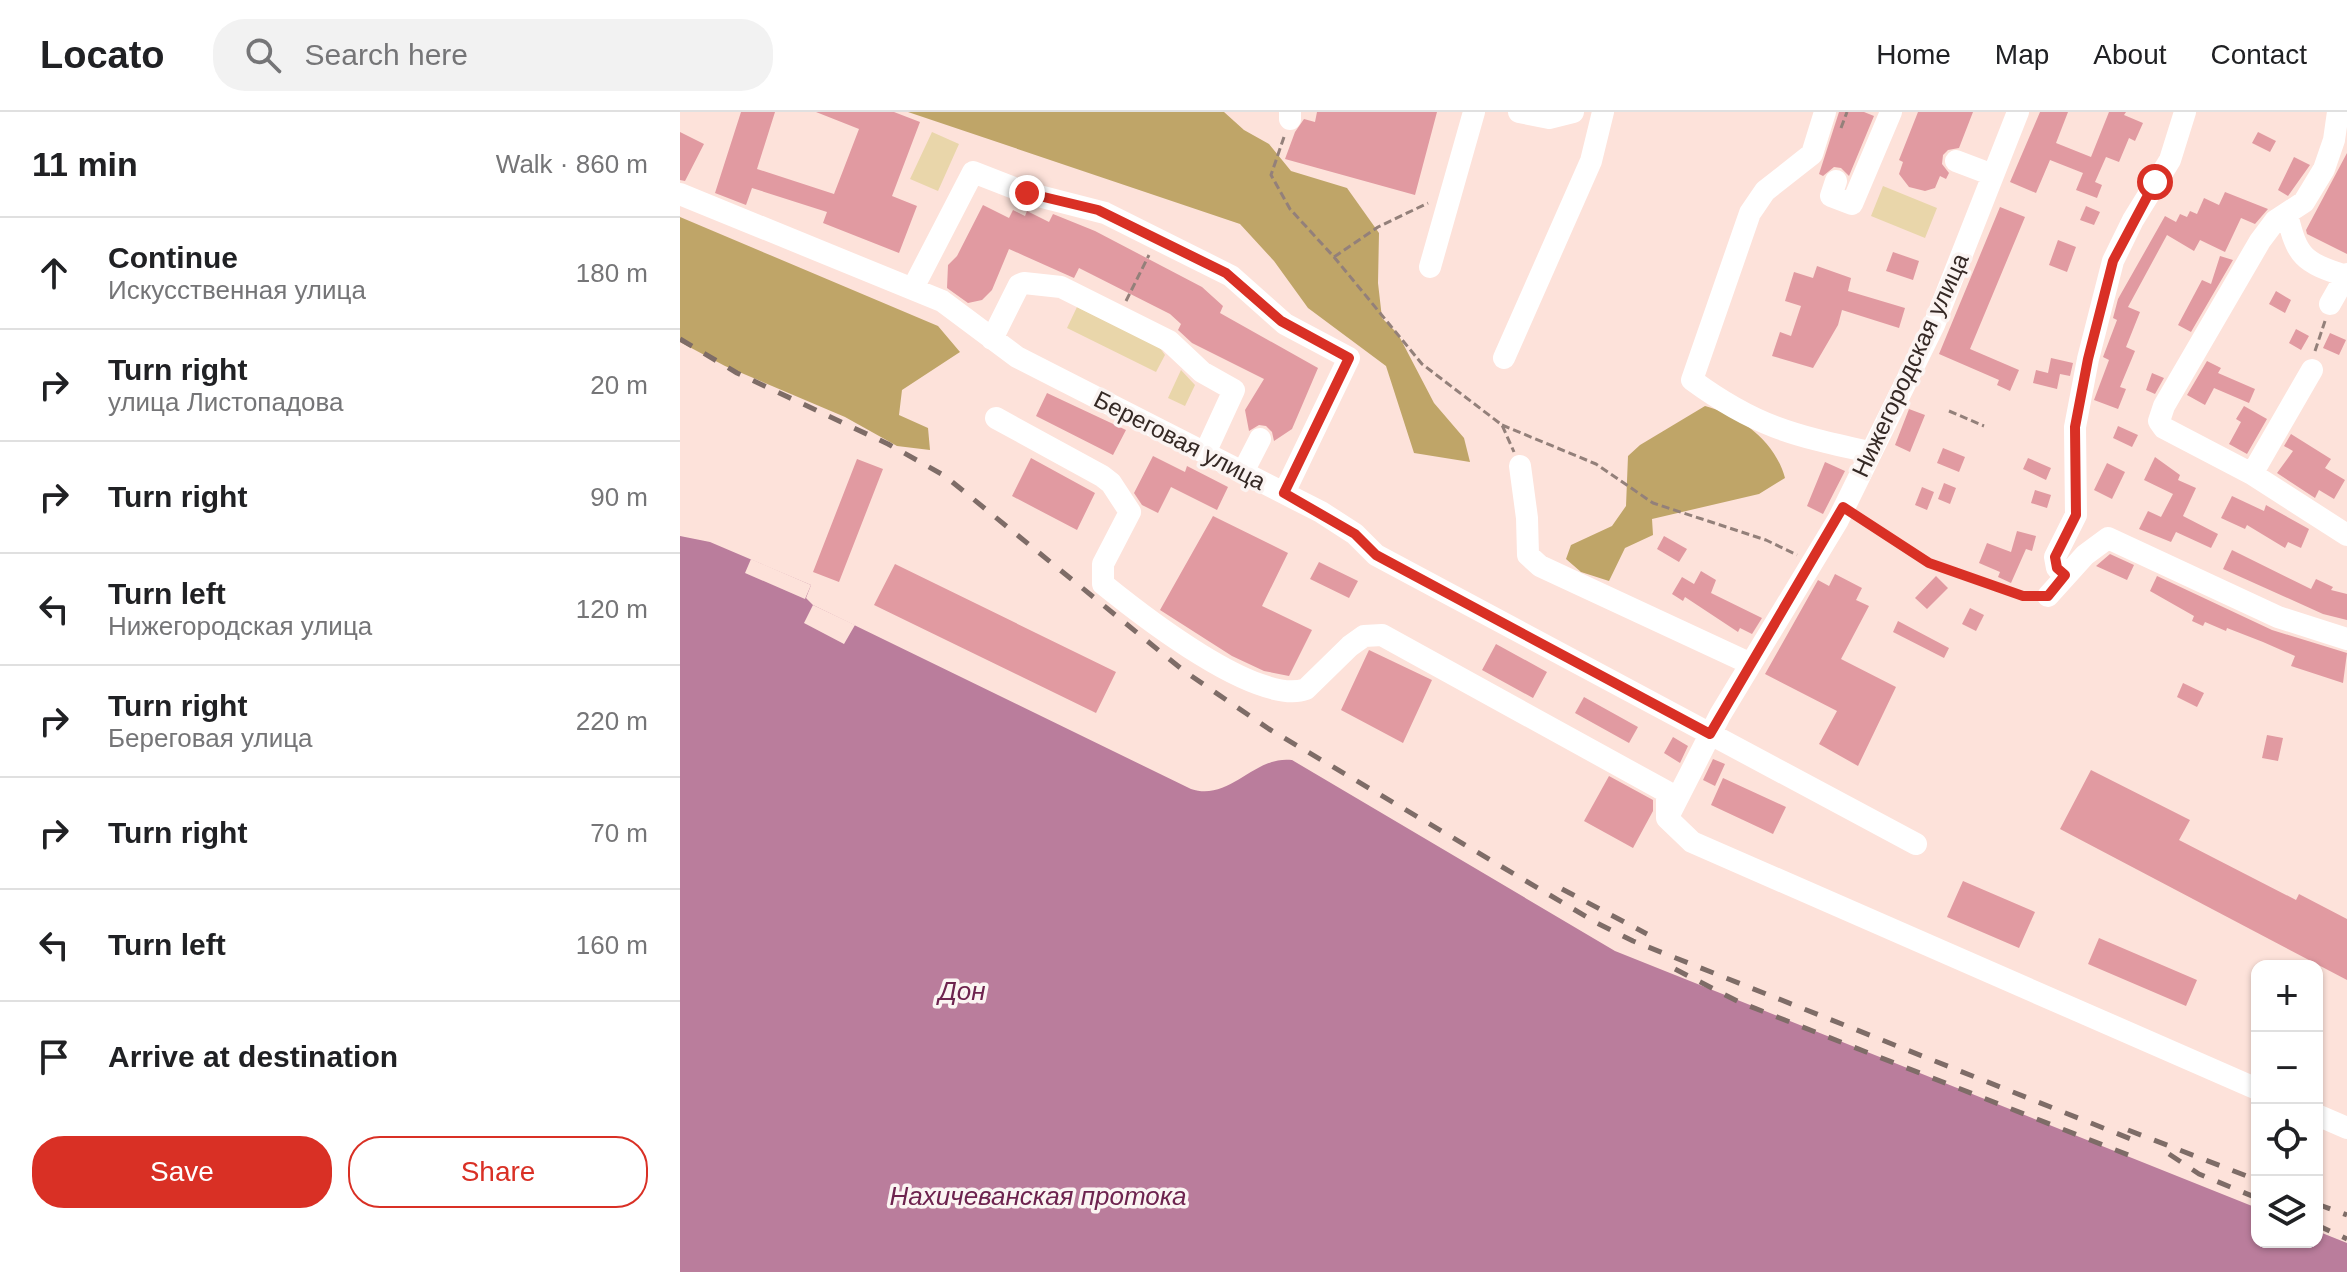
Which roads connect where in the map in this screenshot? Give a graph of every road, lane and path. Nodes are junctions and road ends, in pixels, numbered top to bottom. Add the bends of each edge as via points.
1 (1474, 112) edge
2 (1519, 112) edge
3 (1573, 112) edge
4 (1603, 112) edge
5 (1825, 112) edge
6 (1847, 112) edge
7 (1891, 112) edge
8 (2018, 112) edge
9 (2185, 112) edge
10 (2338, 112) edge
11 (1290, 115) edge
12 (1837, 137) dead end
13 (1956, 161) dead end
14 (1993, 175) junction
15 (1836, 181) dead end
16 (1451, 191) junction
17 (680, 194) edge
18 (2287, 214) junction
19 (1157, 239) junction
20 (1334, 257) junction
21 (1430, 267) dead end
22 (2346, 275) edge
23 (913, 288) junction
24 (2330, 304) joint
25 (1119, 316) junction
26 (992, 339) junction
27 (1504, 358) dead end
28 (2312, 370) joint
29 (1949, 411) dead end
30 (996, 418) dead end
31 (1502, 425) junction
32 (1984, 426) dead end
33 (1260, 439) dead end
34 (1869, 452) junction
35 (1205, 453) junction
36 (1520, 466) joint
37 (1243, 472) junction
38 (2252, 474) junction
39 (1284, 493) junction
40 (1843, 507) junction
41 (2347, 535) edge
42 (1812, 562) junction
43 (2065, 575) junction
44 (2048, 596) joint
45 (2347, 639) edge
46 (1751, 664) junction
47 (1710, 734) junction
48 (1667, 818) junction
49 (1916, 844) dead end
50 (2251, 1086) edge
51 (2323, 1118) edge
52 (2347, 1128) edge

1 - 16 street
2 - 3 street via 1549,118
4 - 27 street via 1591,161
5 - 34 street via 1812,154 1765,191 1750,213 1692,380 1732,409 1780,431
6 - 12 path
7 - 15 street via 1852,204 1831,196
8 - 14 street, Нижегородская улица
9 - 43 street via 2170,160 2113,261 2075,427 2076,515 2055,557
10 - 18 street via 2324,169 2304,202
11 - 20 path via 1271,175 1290,209
13 - 14 street
14 - 34 street, Нижегородская улица via 1934,325
16 - 20 path via 1378,227
16 - 21 street
17 - 23 street, Береговая улица
18 - 22 street via 2295,249 2322,268
18 - 38 street via 2260,241 2159,421
19 - 23 street via 1098,210 1027,193 973,172
19 - 25 path
19 - 39 street via 1231,276 1281,321 1349,358
20 - 31 path via 1422,364
22 - 24 street
23 - 26 street, Береговая улица via 957,305
24 - 28 path
25 - 26 street via 1061,287 1021,283
25 - 35 street via 1174,344 1202,372 1234,390
26 - 35 street, Береговая улица via 1017,357
28 - 38 street
29 - 32 path
30 - 48 street via 1111,483 1130,512 1103,564 1103,584 1150,623 1218,666 1295,693 1364,636 1382,635 1667,792
31 - 36 path
31 - 42 path via 1596,464 1653,503 1766,540
33 - 37 street
34 - 40 street, Нижегородская улица
35 - 37 street, Береговая улица
36 - 46 street via 1528,555 1534,561
37 - 39 street, Береговая улица
38 - 41 street
39 - 47 street, Береговая улица via 1355,534 1376,555
40 - 42 street, Нижегородская улица
40 - 44 path via 1929,563 2023,596
42 - 46 street, Нижегородская улица
43 - 44 street
43 - 45 street via 2108,538 2278,617
46 - 47 street, Нижегородская улица
47 - 48 street, Нижегородская улица
47 - 49 street, Береговая улица
48 - 50 street via 1692,842
51 - 52 street

